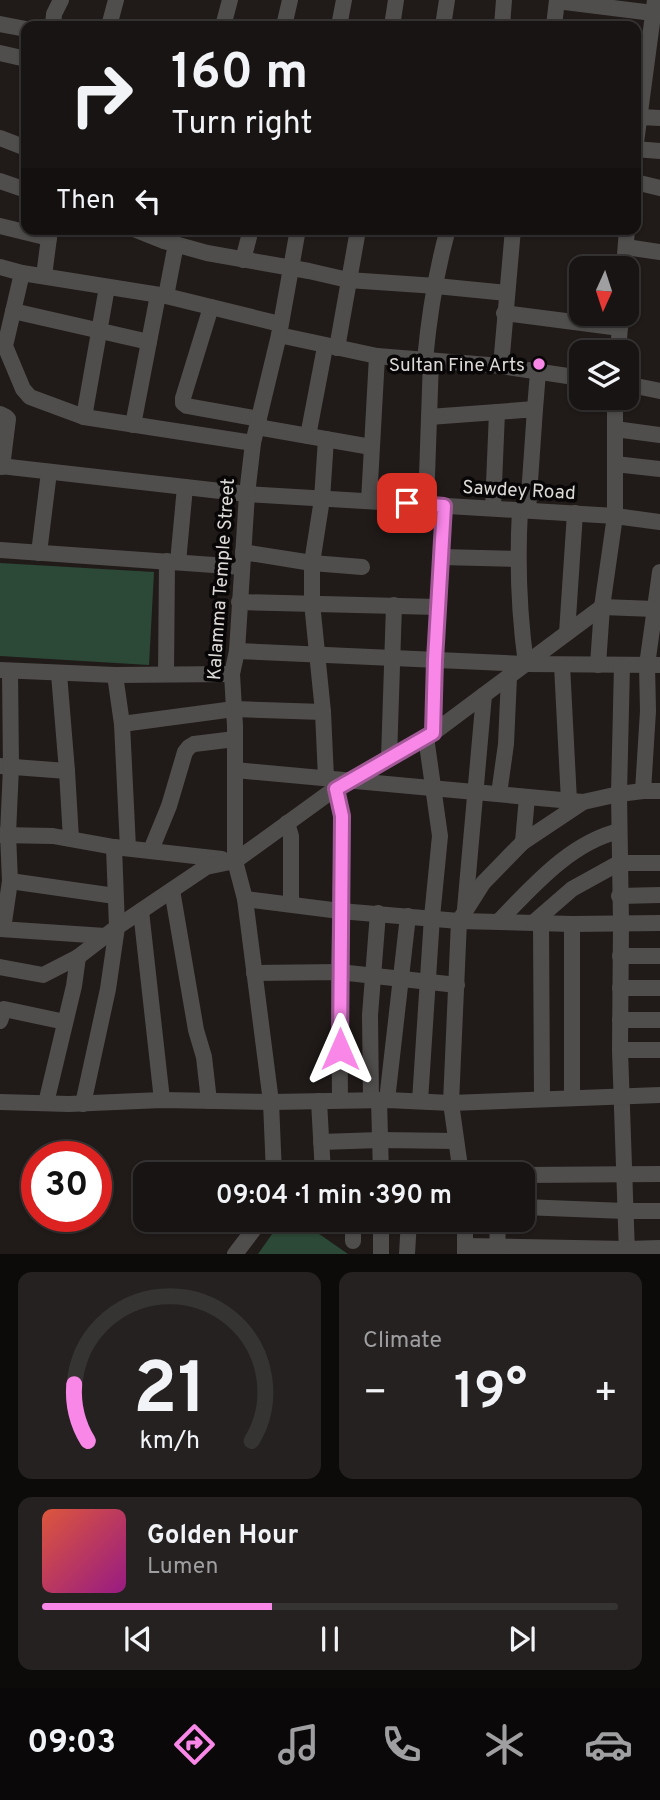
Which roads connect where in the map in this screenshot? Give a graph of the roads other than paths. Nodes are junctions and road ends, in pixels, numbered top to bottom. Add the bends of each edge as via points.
1 (61, 0) edge
2 (116, 0) edge
3 (230, 0) edge
4 (290, 0) edge
5 (344, 0) edge
6 (396, 0) edge
7 (447, 0) edge
8 (504, 0) edge
9 (557, 1) edge
10 (654, 7) edge
11 (53, 21) edge
12 (110, 21) edge
13 (224, 21) edge
14 (285, 21) edge
15 (340, 21) edge
16 (393, 21) edge
17 (444, 21) edge
18 (502, 21) edge
19 (555, 21) edge
20 (0, 24) edge
21 (21, 28) edge
22 (0, 53) edge
23 (21, 58) edge
24 (653, 74) edge
25 (641, 114) edge
26 (641, 117) edge
27 (660, 118) edge
28 (0, 138) edge
29 (21, 146) edge
30 (641, 149) edge
31 (660, 151) edge
32 (0, 181) edge
33 (641, 183) edge
34 (21, 188) edge
35 (660, 188) edge
36 (0, 226) edge
37 (21, 229) edge
38 (50, 235) edge
39 (151, 235) edge
40 (249, 235) edge
41 (297, 235) edge
42 (357, 235) edge
43 (446, 235) edge
44 (512, 235) edge
45 (627, 235) edge
46 (176, 244) junction
47 (626, 247) junction
48 (660, 251) edge
49 (625, 256) edge
50 (243, 260) junction
51 (0, 267) edge
52 (291, 268) junction
53 (22, 273) junction
54 (44, 276) junction
55 (348, 280) junction
56 (107, 286) junction
57 (436, 286) junction
58 (507, 293) junction
59 (162, 295) junction
60 (211, 307) junction
61 (13, 311) junction
62 (504, 313) junction
63 (569, 317) edge
64 (280, 330) junction
65 (100, 331) junction
66 (149, 342) junction
67 (2, 346) edge
68 (331, 347) junction
69 (377, 356) junction
70 (428, 360) junction
71 (501, 366) junction
72 (538, 372) junction
73 (569, 376) edge
74 (639, 387) edge
75 (660, 391) edge
76 (535, 409) junction
77 (615, 410) edge
78 (497, 412) junction
79 (0, 414) edge
80 (84, 417) junction
81 (429, 417) junction
82 (133, 425) junction
83 (615, 429) junction
84 (256, 430) junction
85 (660, 435) edge
86 (308, 436) junction
87 (326, 439) junction
88 (371, 447) junction
89 (615, 464) junction
90 (1, 466) edge
91 (660, 469) edge
92 (49, 472) junction
93 (185, 487) junction
94 (247, 494) junction
95 (322, 499) junction
96 (369, 501) junction
97 (426, 505) junction
98 (444, 506) junction
99 (493, 508) junction
100 (524, 510) junction
101 (575, 513) junction
102 (615, 516) junction
103 (660, 522) edge
104 (0, 550) edge
105 (39, 552) junction
106 (441, 557) junction
107 (242, 559) junction
108 (518, 559) junction
109 (172, 562) junction
110 (312, 563) junction
111 (362, 567) dead end
112 (660, 572) edge
113 (239, 602) junction
114 (312, 603) junction
115 (394, 606) junction
116 (438, 607) junction
117 (602, 607) junction
118 (655, 609) junction
119 (567, 634) junction
120 (237, 652) junction
121 (316, 655) junction
122 (392, 658) junction
123 (435, 660) junction
124 (526, 664) junction
125 (562, 665) junction
126 (598, 665) junction
127 (622, 665) junction
128 (654, 665) edge
129 (5, 671) edge
130 (59, 674) junction
131 (166, 674) junction
132 (232, 674) junction
133 (115, 675) junction
134 (509, 677) junction
135 (484, 695) junction
136 (234, 709) junction
137 (654, 711) edge
138 (323, 712) junction
139 (6, 718) edge
140 (122, 724) junction
141 (429, 735) junction
142 (235, 739) junction
143 (389, 758) junction
144 (6, 767) edge
145 (235, 770) junction
146 (67, 771) junction
147 (337, 782) junction
148 (433, 788) junction
149 (652, 791) edge
150 (474, 792) junction
151 (499, 794) junction
152 (619, 794) junction
153 (527, 797) junction
154 (576, 802) junction
155 (287, 823) junction
156 (619, 831) junction
157 (4, 834) edge
158 (71, 839) junction
159 (523, 842) junction
160 (121, 847) junction
161 (151, 850) junction
162 (235, 861) junction
163 (619, 863) junction
164 (660, 863) edge
165 (10, 881) junction
166 (172, 890) junction
167 (660, 895) edge
168 (116, 896) junction
169 (620, 896) junction
170 (245, 899) junction
171 (291, 905) junction
172 (141, 911) junction
173 (340, 911) junction
174 (378, 914) junction
175 (408, 916) junction
176 (462, 916) junction
177 (432, 917) junction
178 (499, 922) junction
179 (538, 922) junction
180 (621, 923) junction
181 (660, 923) edge
182 (572, 924) junction
183 (1, 929) edge
184 (111, 932) junction
185 (620, 956) junction
186 (660, 956) edge
187 (78, 957) junction
188 (0, 967) edge
189 (340, 972) junction
190 (254, 973) junction
191 (373, 975) junction
192 (400, 978) junction
193 (428, 981) junction
194 (457, 985) junction
195 (620, 988) junction
196 (660, 988) edge
197 (620, 1020) junction
198 (660, 1020) edge
199 (0, 1021) edge
200 (65, 1022) junction
201 (620, 1050) junction
202 (660, 1050) edge
203 (660, 1095) edge
204 (621, 1097) junction
205 (572, 1098) junction
206 (162, 1100) junction
207 (340, 1100) junction
208 (379, 1100) junction
209 (542, 1100) junction
210 (209, 1101) junction
211 (318, 1101) junction
212 (420, 1101) junction
213 (0, 1102) edge
214 (271, 1102) junction
215 (46, 1103) junction
216 (451, 1103) junction
217 (83, 1104) junction
218 (380, 1140) junction
219 (456, 1141) junction
220 (321, 1142) junction
221 (274, 1162) edge
222 (322, 1162) edge
223 (381, 1162) edge
224 (459, 1162) edge
225 (660, 1174) edge
226 (535, 1175) edge
227 (624, 1175) junction
228 (535, 1207) edge
229 (625, 1211) junction
230 (660, 1211) edge
231 (252, 1232) edge
232 (353, 1232) edge
233 (381, 1232) edge
234 (409, 1232) edge
235 (465, 1232) edge
236 (498, 1232) edge
237 (353, 1241) dead end
238 (660, 1248) edge
239 (465, 1250) edge
240 (497, 1250) edge
241 (627, 1252) edge
242 (235, 1254) edge
243 (381, 1254) edge
244 (407, 1254) edge

1 - 11 street
2 - 12 street
3 - 13 street
4 - 14 street
5 - 15 street
6 - 16 street
7 - 17 street
8 - 18 street
9 - 10 street
9 - 19 street
10 - 24 street
20 - 21 street
22 - 23 street
24 - 25 street
26 - 27 street
28 - 29 street
30 - 31 street
32 - 34 street
33 - 35 street
36 - 37 street
38 - 54 street
39 - 46 street
40 - 50 street
41 - 52 street, Kalamma Temple Street
42 - 55 street
43 - 57 street
44 - 58 street
45 - 47 street
46 - 50 street
46 - 59 street
47 - 48 street
47 - 49 street
50 - 52 street
51 - 53 street
52 - 55 street
52 - 64 street, Kalamma Temple Street
53 - 54 street
53 - 61 street
54 - 56 street
55 - 57 street
55 - 68 street
56 - 59 street
56 - 65 street
57 - 58 street
57 - 70 street via 428,324
58 - 62 street
59 - 60 street
59 - 66 street
60 - 64 street
60 - 84 street via 183,403
61 - 65 street
61 - 67 street
62 - 63 street
62 - 71 street
64 - 68 street
64 - 84 street, Kalamma Temple Street
65 - 66 street
65 - 80 street
66 - 82 street
67 - 80 street via 30,397
68 - 69 street
68 - 86 street
69 - 70 street
69 - 88 street
70 - 71 street
70 - 81 street
71 - 72 street
72 - 73 street
72 - 76 street
74 - 75 street
76 - 78 street
76 - 100 street
77 - 83 street
78 - 81 street
78 - 99 street
79 - 90 street via 8,419
80 - 82 street
81 - 97 street
82 - 84 street
83 - 85 street
83 - 89 street
84 - 86 street
84 - 94 street, Kalamma Temple Street
86 - 87 street
87 - 88 street
87 - 95 street
88 - 96 street
89 - 91 street
89 - 102 street
90 - 92 street, Sawdey Road
92 - 93 street, Sawdey Road
92 - 105 street
93 - 94 street, Sawdey Road
93 - 109 street
94 - 95 street, Sawdey Road
94 - 107 street, Kalamma Temple Street
95 - 96 street, Sawdey Road
95 - 110 street
96 - 97 street, Sawdey Road
97 - 98 street, Sawdey Road
98 - 99 street, Sawdey Road
98 - 106 street
99 - 100 street, Sawdey Road
100 - 101 street, Sawdey Road
100 - 108 street
101 - 102 street, Sawdey Road
101 - 119 street
102 - 103 street, Sawdey Road
102 - 117 street
104 - 105 street
105 - 109 street
106 - 108 street
106 - 116 street
107 - 109 street
107 - 110 street
107 - 113 street, Kalamma Temple Street
108 - 124 street
109 - 131 street
110 - 111 street
110 - 114 street
112 - 118 street
113 - 114 street
113 - 120 street, Kalamma Temple Street
114 - 115 street
114 - 121 street
115 - 116 street
115 - 122 street
116 - 123 street
117 - 118 street
117 - 119 street
117 - 126 street
118 - 128 street
119 - 124 street
120 - 121 street
120 - 132 street, Kalamma Temple Street
121 - 122 street
121 - 138 street
122 - 123 street
122 - 143 street
123 - 124 street
123 - 141 street
124 - 125 street
124 - 134 street
125 - 126 street
125 - 154 street
126 - 127 street
127 - 128 street
127 - 152 street
128 - 137 street
129 - 130 street
129 - 139 street
130 - 133 street
130 - 146 street
131 - 132 street
131 - 133 street
132 - 136 street, Kalamma Temple Street
133 - 140 street
134 - 135 street
134 - 151 street
135 - 141 street
135 - 150 street
136 - 138 street
136 - 140 street
136 - 142 street, Kalamma Temple Street
137 - 149 street
138 - 147 street
139 - 144 street
140 - 160 street
141 - 143 street
141 - 148 street
142 - 145 street, Kalamma Temple Street
142 - 161 street via 188,747
143 - 147 street
144 - 146 street
144 - 157 street
145 - 147 street
145 - 162 street, Kalamma Temple Street
146 - 158 street
147 - 148 street
147 - 155 street
147 - 173 street via 342,816
148 - 150 street
148 - 177 street via 440,836
149 - 152 street
150 - 151 street
150 - 176 street
151 - 153 street
152 - 154 street
152 - 156 street
153 - 154 street
153 - 159 street
154 - 159 street
155 - 162 street
155 - 171 street
156 - 163 street
156 - 178 street via 602,835 569,855
157 - 158 street
157 - 165 street
158 - 160 street
159 - 176 street via 483,883
160 - 161 street
160 - 168 street
161 - 162 street
162 - 166 street via 206,867
162 - 170 street, Kalamma Temple Street
163 - 164 street
163 - 169 street
163 - 179 street via 572,889
165 - 168 street
165 - 183 street
166 - 172 street
166 - 210 street
167 - 169 street
168 - 184 street
169 - 180 street
170 - 171 street
170 - 190 street, Kalamma Temple Street
171 - 173 street
172 - 184 street
172 - 206 street
173 - 174 street
173 - 189 street
174 - 175 street
174 - 191 street
175 - 177 street
175 - 192 street
176 - 177 street
176 - 178 street
176 - 194 street
177 - 193 street
178 - 179 street
179 - 182 street
179 - 209 street
180 - 181 street
180 - 182 street
180 - 185 street
182 - 205 street
183 - 184 street
184 - 187 street
184 - 217 street via 108,989
185 - 186 street
185 - 195 street
187 - 188 street via 43,975
187 - 200 street
189 - 190 street
189 - 191 street
189 - 207 street
190 - 214 street, Kalamma Temple Street
191 - 192 street
191 - 208 street via 370,1015
192 - 193 street
192 - 208 street
193 - 194 street
193 - 212 street
194 - 216 street
195 - 196 street
195 - 197 street
197 - 198 street
197 - 201 street
199 - 200 street via 4,1009
200 - 215 street
201 - 202 street
201 - 204 street
203 - 204 street
204 - 205 street
204 - 227 street
205 - 209 street
206 - 210 street
206 - 217 street
207 - 208 street
207 - 211 street
208 - 212 street
208 - 218 street
209 - 216 street
210 - 214 street
211 - 214 street
211 - 220 street
212 - 216 street
213 - 215 street
214 - 221 street, Kalamma Temple Street
215 - 217 street
216 - 219 street
218 - 219 street
218 - 220 street
218 - 223 street
219 - 224 street
220 - 222 street
225 - 227 street
226 - 227 street
227 - 229 street
228 - 229 street
229 - 230 street
229 - 241 street
231 - 242 street
232 - 237 street
233 - 243 street
234 - 244 street
235 - 239 street
236 - 240 street
238 - 241 street
239 - 240 street
240 - 241 street

